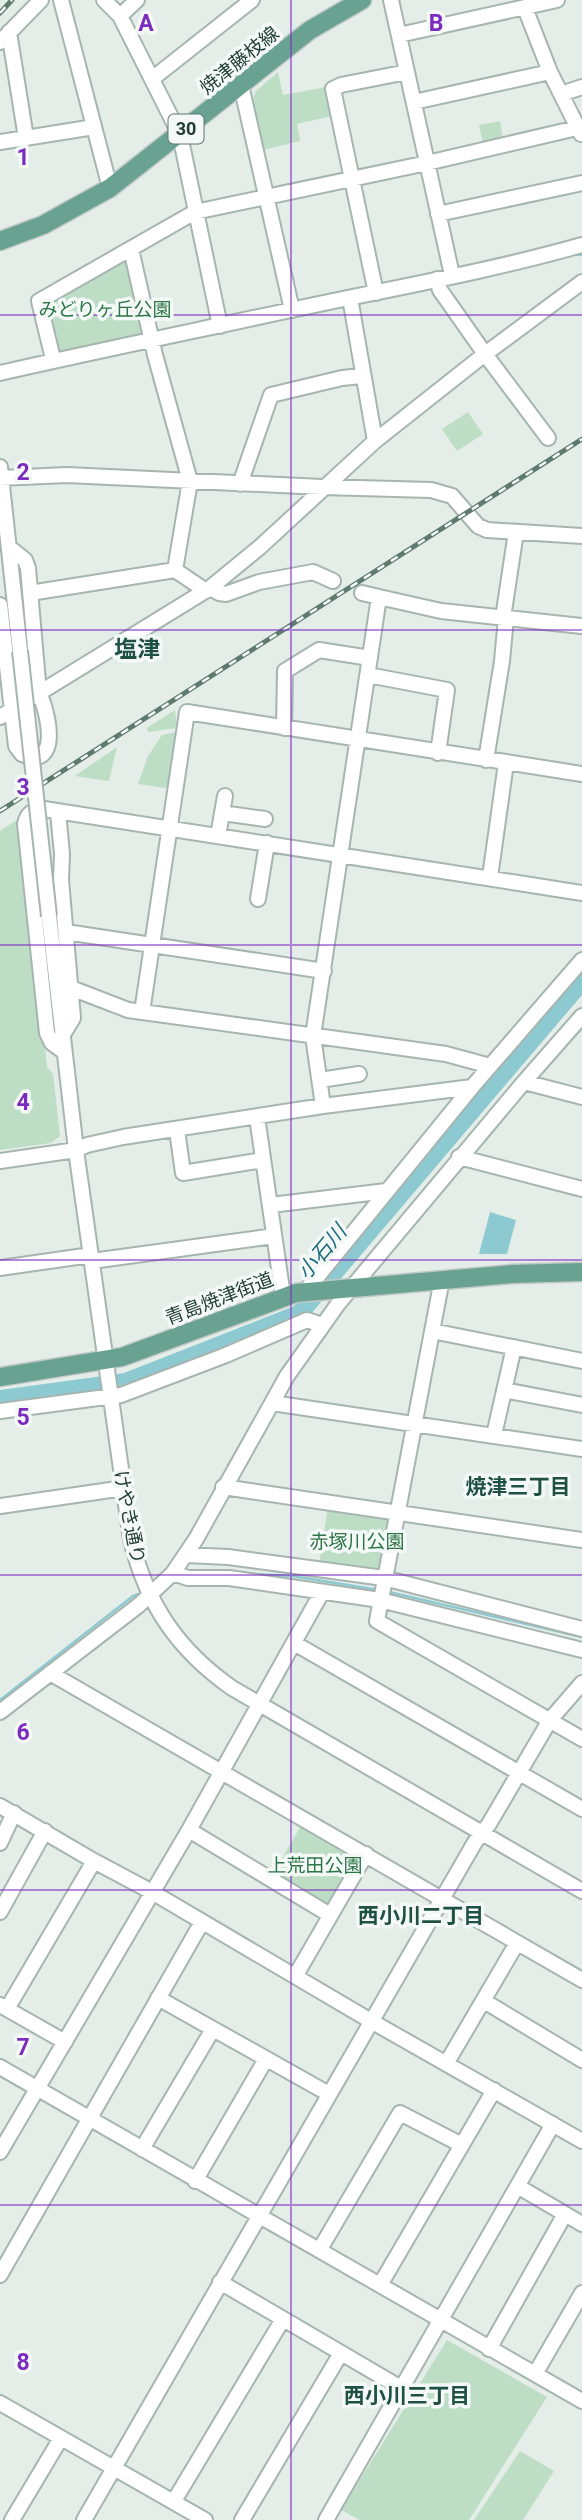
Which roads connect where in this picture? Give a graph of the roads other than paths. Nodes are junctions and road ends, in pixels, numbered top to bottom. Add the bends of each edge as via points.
1 (41, 0) edge
2 (61, 0) edge
3 (104, 0) edge
4 (137, 0) edge
5 (252, 0) edge
6 (362, 0) edge
7 (391, 0) edge
8 (557, 0) edge
9 (525, 8) junction
10 (120, 16) junction
11 (400, 35) junction
12 (5, 37) edge
13 (407, 72) junction
14 (550, 72) junction
15 (152, 79) junction
16 (241, 85) junction
17 (582, 87) edge
18 (561, 94) junction
19 (414, 102) junction
20 (94, 128) junction
21 (580, 132) edge
22 (180, 135) junction
23 (26, 138) junction
24 (0, 142) edge
25 (427, 163) junction
26 (351, 179) junction
27 (582, 183) edge
28 (110, 188) junction
29 (267, 198) junction
30 (195, 212) junction
31 (438, 214) junction
32 (0, 241) edge
33 (582, 245) edge
34 (131, 249) junction
35 (445, 277) junction
36 (581, 284) edge
37 (376, 293) junction
38 (350, 298) junction
39 (292, 310) junction
40 (220, 326) junction
41 (151, 339) junction
42 (485, 354) junction
43 (53, 359) junction
44 (0, 373) edge
45 (362, 376) junction
46 (548, 438) dead end
47 (374, 441) junction
48 (1, 474) edge
49 (190, 481) junction
50 (240, 484) junction
51 (322, 487) junction
52 (516, 532) junction
53 (582, 536) edge
54 (5, 553) edge
55 (175, 570) junction
56 (333, 581) dead end
57 (208, 589) junction
58 (30, 593) junction
59 (362, 593) dead end
60 (379, 597) junction
61 (0, 605) edge
62 (505, 618) junction
63 (582, 626) edge
64 (370, 658) junction
65 (368, 675) junction
66 (39, 693) junction
67 (6, 713) edge
68 (284, 728) junction
69 (358, 741) junction
70 (438, 752) junction
71 (486, 760) junction
72 (506, 763) junction
73 (582, 774) edge
74 (225, 796) dead end
75 (58, 812) junction
76 (222, 813) junction
77 (265, 819) dead end
78 (171, 828) junction
79 (218, 836) junction
80 (267, 844) junction
81 (341, 856) junction
82 (490, 877) junction
83 (582, 893) edge
84 (258, 898) dead end
85 (66, 933) junction
86 (153, 944) junction
87 (582, 960) edge
88 (324, 971) junction
89 (71, 988) junction
90 (142, 1012) junction
91 (581, 1018) edge
92 (62, 1036) junction
93 (314, 1039) junction
94 (64, 1052) junction
95 (488, 1068) junction
96 (359, 1074) dead end
97 (320, 1080) junction
98 (523, 1082) junction
99 (472, 1087) junction
100 (582, 1097) edge
101 (323, 1106) junction
102 (257, 1117) junction
103 (177, 1130) junction
104 (76, 1150) junction
105 (459, 1157) junction
106 (263, 1160) junction
107 (0, 1161) edge
108 (582, 1189) edge
109 (386, 1191) junction
110 (271, 1205) junction
111 (274, 1236) junction
112 (92, 1258) junction
113 (0, 1268) edge
114 (582, 1272) edge
115 (442, 1279) junction
116 (343, 1288) junction
117 (305, 1292) junction
118 (283, 1296) junction
119 (322, 1325) junction
120 (432, 1331) junction
121 (514, 1347) junction
122 (582, 1361) edge
123 (107, 1368) junction
124 (0, 1377) edge
125 (504, 1390) junction
126 (111, 1395) junction
127 (272, 1403) junction
128 (582, 1405) edge
129 (0, 1411) edge
130 (415, 1424) junction
131 (494, 1435) junction
132 (582, 1449) edge
133 (223, 1487) junction
134 (124, 1488) junction
135 (0, 1506) edge
136 (397, 1513) junction
137 (582, 1540) edge
138 (186, 1555) junction
139 (173, 1573) junction
140 (382, 1589) junction
141 (322, 1592) junction
142 (150, 1595) junction
143 (582, 1629) edge
144 (294, 1643) junction
145 (582, 1650) edge
146 (50, 1673) junction
147 (582, 1683) edge
148 (260, 1704) junction
149 (0, 1712) edge
150 (550, 1720) junction
151 (582, 1739) edge
152 (221, 1771) junction
153 (520, 1773) junction
154 (0, 1806) edge
155 (582, 1809) edge
156 (15, 1813) junction
157 (189, 1830) junction
158 (45, 1831) junction
159 (482, 1833) junction
160 (0, 1843) edge
161 (366, 1854) junction
162 (94, 1861) junction
163 (582, 1891) edge
164 (152, 1892) junction
165 (442, 1899) junction
166 (0, 1912) edge
167 (330, 1915) junction
168 (202, 1922) junction
169 (517, 1943) junction
170 (296, 1975) junction
171 (582, 1980) edge
172 (158, 1998) junction
173 (484, 2001) junction
174 (4, 2007) edge
175 (371, 2021) junction
176 (213, 2029) junction
177 (65, 2042) junction
178 (266, 2059) junction
179 (582, 2059) edge
180 (446, 2064) junction
181 (0, 2067) edge
182 (37, 2088) junction
183 (494, 2090) junction
184 (329, 2094) junction
185 (90, 2117) junction
186 (553, 2124) junction
187 (582, 2141) edge
188 (462, 2145) junction
189 (142, 2149) junction
190 (0, 2152) edge
191 (195, 2181) junction
192 (519, 2187) junction
193 (565, 2214) junction
194 (258, 2215) junction
195 (582, 2224) edge
196 (320, 2249) junction
197 (0, 2275) edge
198 (220, 2283) junction
199 (380, 2285) junction
200 (582, 2293) edge
201 (284, 2319) junction
202 (440, 2321) junction
203 (489, 2349) junction
204 (341, 2353) junction
205 (535, 2374) junction
206 (401, 2388) junction
207 (582, 2400) edge
208 (0, 2403) edge
209 (61, 2438) junction
210 (114, 2468) junction
211 (174, 2501) junction
212 (190, 2516) edge
213 (12, 2520) edge
214 (84, 2520) edge
215 (205, 2520) edge
216 (242, 2520) edge
217 (326, 2520) edge

1 - 12 street
2 - 20 street
3 - 10 street
4 - 10 street
5 - 15 street
6 - 16 main road, 焼津藤枝線 / 30 via 310,30
7 - 11 street
8 - 9 street
9 - 11 street
9 - 14 street
10 - 15 street
11 - 13 street
12 - 23 street
13 - 19 street
13 - 26 street via 333,89
14 - 18 street
14 - 19 street
15 - 22 street
16 - 22 main road, 焼津藤枝線 / 30
16 - 29 street
17 - 18 street
18 - 21 street
19 - 25 street
20 - 23 street
20 - 28 street
21 - 25 street
22 - 28 main road, 焼津藤枝線 / 30
22 - 30 street
23 - 24 street
25 - 26 street
25 - 31 street
26 - 29 street
26 - 37 street
27 - 31 street
28 - 32 main road, 焼津藤枝線 / 30 via 43,225
29 - 30 street
29 - 39 street
30 - 34 street
30 - 40 street
31 - 35 street
33 - 35 street
34 - 41 street
34 - 43 street via 39,301
35 - 37 street
35 - 42 street via 440,290
36 - 42 street
37 - 38 street
38 - 39 street
38 - 45 street
39 - 40 street
40 - 41 street
41 - 43 street
41 - 49 street
42 - 46 street
42 - 47 street
43 - 44 street
45 - 47 street
45 - 50 street via 271,395
47 - 51 street
48 - 49 street
48 - 54 street
49 - 50 street
49 - 55 street
50 - 51 street
51 - 52 street via 440,491 458,502 478,526
51 - 57 street
52 - 53 street
52 - 62 street
54 - 58 street via 27,563
54 - 92 street, けやき通り, bridge
55 - 57 street
55 - 58 street
56 - 57 street via 313,572 259,582 226,594
57 - 66 street
58 - 66 street
59 - 60 street
60 - 62 street
60 - 64 street
61 - 67 street
62 - 63 street
62 - 71 street
64 - 65 street
64 - 68 street via 319,650 285,671
65 - 69 street
65 - 70 street via 447,690
66 - 67 street
66 - 67 street via 46,706 49,741 43,755 28,757 18,751
68 - 69 street
68 - 78 street via 187,712
69 - 70 street
69 - 81 street
70 - 71 street
71 - 72 street
72 - 73 street
72 - 82 street
74 - 76 street
75 - 78 street
75 - 85 street
75 - 94 street via 36,810 24,824 47,1033
76 - 77 street
76 - 79 street
78 - 79 street
78 - 86 street
79 - 80 street
80 - 81 street
80 - 84 street
81 - 82 street
81 - 88 street
82 - 83 street
85 - 86 street
85 - 89 street
86 - 88 street
86 - 90 street
87 - 95 street
88 - 93 street
89 - 90 street
89 - 92 street via 74,1018
90 - 93 street
91 - 98 street
92 - 94 street, けやき通り
93 - 95 street via 463,1057
93 - 97 street
94 - 104 street, けやき通り
95 - 99 street
96 - 97 street
97 - 101 street
98 - 100 street
98 - 105 street
99 - 101 street
99 - 109 street
101 - 102 street
102 - 103 street
102 - 106 street
103 - 104 street via 123,1137
103 - 106 street via 183,1173
104 - 107 street
104 - 112 street, けやき通り
105 - 108 street
105 - 116 street
106 - 110 street
109 - 110 street
109 - 117 street
110 - 111 street
111 - 112 street
111 - 118 street
112 - 113 street
112 - 123 street, けやき通り
114 - 115 main road, 青島焼津街道
115 - 116 main road, 青島焼津街道
115 - 120 street
116 - 117 main road, 青島焼津街道
116 - 119 street
117 - 118 main road, 青島焼津街道
118 - 123 main road, 青島焼津街道 via 122,1357
119 - 126 street via 307,1320 226,1355
119 - 127 street
120 - 121 street
120 - 130 street
121 - 122 street
121 - 125 street
123 - 124 main road, 青島焼津街道
123 - 126 street, けやき通り
125 - 128 street
125 - 131 street
126 - 129 street
126 - 134 street, けやき通り
127 - 130 street
127 - 133 street
130 - 131 street
130 - 136 street
131 - 132 street
133 - 136 street
133 - 138 street
134 - 135 street
134 - 142 street, けやき通り via 136,1562
136 - 137 street
136 - 140 street
138 - 139 street
138 - 140 street via 228,1557
139 - 141 street
139 - 142 street
140 - 141 street
140 - 143 street
140 - 145 street
140 - 150 street via 377,1621
141 - 144 street
142 - 146 street
142 - 148 street, けやき通り via 167,1626 198,1661
144 - 148 street
144 - 153 street
146 - 149 street
146 - 152 street
147 - 150 street
148 - 152 street
148 - 159 street, けやき通り
150 - 151 street
150 - 153 street
152 - 157 street
152 - 161 street
153 - 155 street
153 - 159 street
154 - 156 street
156 - 158 street
156 - 160 street
157 - 164 street
157 - 167 street
158 - 162 street
158 - 166 street
159 - 163 street, けやき通り
159 - 165 street
161 - 165 street
161 - 167 street
162 - 164 street
162 - 174 street
164 - 168 street
164 - 177 street
165 - 169 street
165 - 175 street
167 - 170 street
168 - 170 street
168 - 172 street
169 - 171 street
169 - 173 street
170 - 175 street
172 - 176 street
172 - 185 street
173 - 179 street
173 - 180 street
174 - 177 street
175 - 180 street
175 - 184 street
176 - 178 street
176 - 189 street
177 - 182 street
178 - 184 street
178 - 191 street
180 - 183 street
181 - 182 street
182 - 185 street
182 - 190 street
183 - 186 street
183 - 188 street
184 - 194 street
185 - 189 street
185 - 197 street
186 - 187 street
186 - 192 street
188 - 196 street via 400,2113
188 - 199 street
189 - 191 street
191 - 194 street
192 - 193 street
192 - 202 street
193 - 195 street
193 - 203 street
194 - 196 street
194 - 198 street
196 - 199 street
198 - 201 street
198 - 210 street
199 - 202 street
200 - 205 street
201 - 204 street
201 - 211 street
202 - 203 street
202 - 206 street
203 - 205 street
204 - 206 street
204 - 216 street
205 - 207 street
206 - 217 street
208 - 209 street
209 - 210 street
209 - 213 street
210 - 211 street
210 - 214 street
211 - 212 street
212 - 215 street

